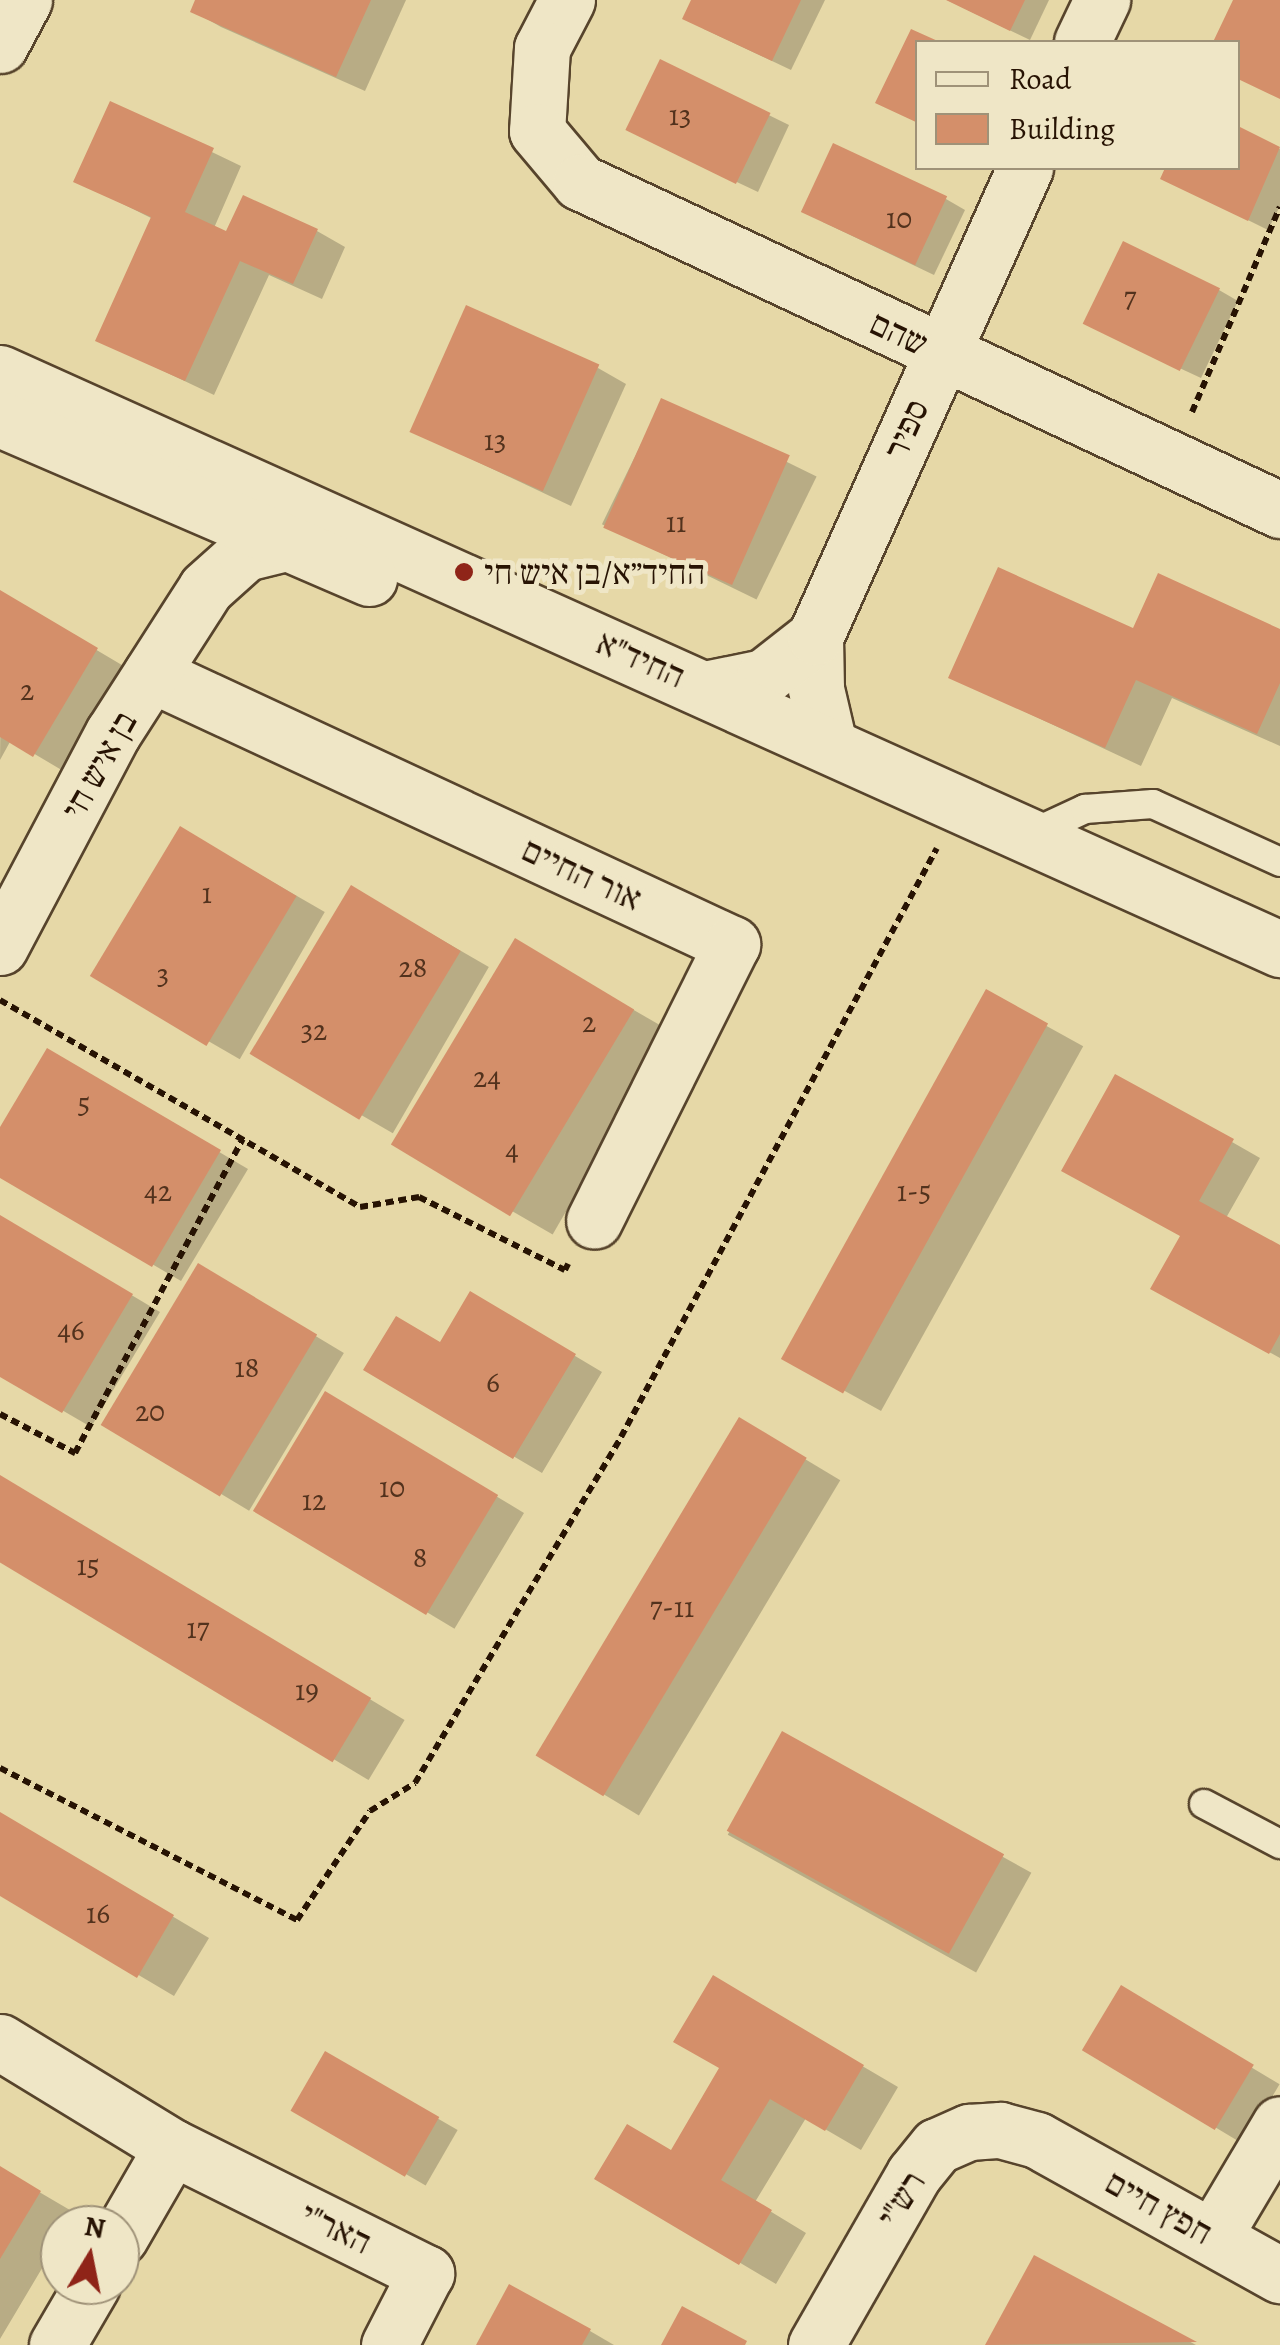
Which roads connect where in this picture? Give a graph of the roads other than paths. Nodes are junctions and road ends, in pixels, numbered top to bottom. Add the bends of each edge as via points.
1 (24, 0) edge
2 (567, 0) edge
3 (1102, 0) edge
4 (1083, 40) edge
5 (0, 45) edge
6 (1023, 170) edge
7 (940, 352) junction
8 (0, 373) edge
9 (0, 419) edge
10 (166, 487) junction
11 (1280, 510) edge
12 (290, 542) junction
13 (206, 588) junction
14 (815, 638) junction
15 (152, 674) junction
16 (705, 689) junction
17 (829, 744) junction
18 (1028, 835) junction
19 (1280, 862) edge
20 (0, 947) edge
21 (1280, 949) edge
22 (1280, 987) edge
23 (594, 1221) road end
24 (1204, 1804) dead end
25 (1280, 1844) edge
26 (0, 2042) edge
27 (1280, 2124) edge
28 (1038, 2140) joint
29 (172, 2147) junction
30 (138, 2205) edge
31 (1213, 2237) junction
32 (1280, 2275) edge
33 (80, 2305) edge
34 (57, 2345) edge
35 (389, 2345) edge
36 (816, 2345) edge

1 - 5 street
2 - 7 street, שהם via 542,48 537,131 580,182
3 - 4 street
6 - 7 street, ספיר
7 - 11 street, שהם
7 - 14 street, ספיר
8 - 16 street, החיד"א
9 - 10 street, החיד"א
10 - 12 street, החיד"א
10 - 13 street via 189,514
12 - 13 street, בן איש חי via 245,553
12 - 22 street, החיד"א
13 - 15 street, בן איש חי
14 - 16 street, ספיר via 764,677
14 - 17 street, ספיר via 816,689
15 - 20 street, בן איש חי
15 - 23 street, אור החיים via 732,944
16 - 17 street, החיד"א
17 - 18 street, החיד"א
18 - 19 lane via 1085,810 1152,804
18 - 21 street, החיד"א
24 - 25 lane
26 - 29 street, האר"י
27 - 31 street
28 - 31 street, חפץ חיים
28 - 36 street, רש"י via 1000,2130 969,2132 937,2146 914,2174
29 - 30 street
29 - 35 street, האר"י via 426,2273
31 - 32 street, חפץ חיים
33 - 34 street

